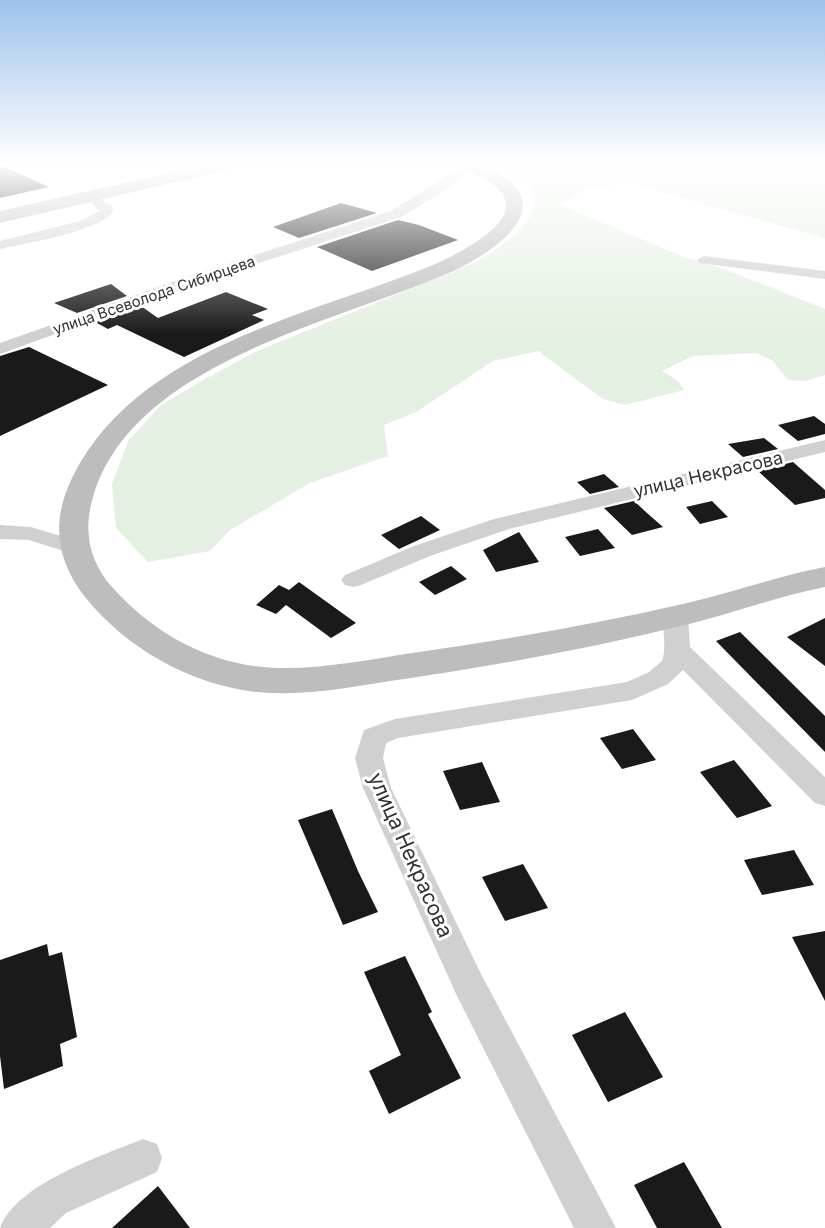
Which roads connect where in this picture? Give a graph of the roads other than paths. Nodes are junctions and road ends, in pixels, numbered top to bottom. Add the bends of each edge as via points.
1 (94, 219) edge
2 (380, 219) edge
3 (509, 219) edge
4 (0, 245) edge
5 (704, 260) dead end
6 (825, 275) edge
7 (0, 349) edge
8 (825, 446) edge
9 (0, 531) edge
10 (73, 547) junction
11 (825, 577) edge
12 (352, 580) dead end
13 (676, 617) junction
14 (679, 651) junction
15 (825, 795) edge
16 (143, 1158) dead end
17 (20, 1228) edge
18 (596, 1228) edge

1 - 4 street
2 - 7 street, улица Всеволода Сибирцева via 189,281
3 - 10 main road via 489,243 449,266 242,347 189,373 146,401 120,424 91,466 74,517
5 - 6 street
8 - 12 street, улица Некрасова via 502,524
9 - 10 street via 31,534
10 - 13 main road via 91,584 143,634 186,660 241,677 293,680 366,673 467,658
11 - 13 main road
13 - 14 street
14 - 15 street
14 - 18 street, улица Некрасова via 673,665 659,679 632,691 395,729 374,737 369,758 377,788 469,985
16 - 17 street via 52,1198

